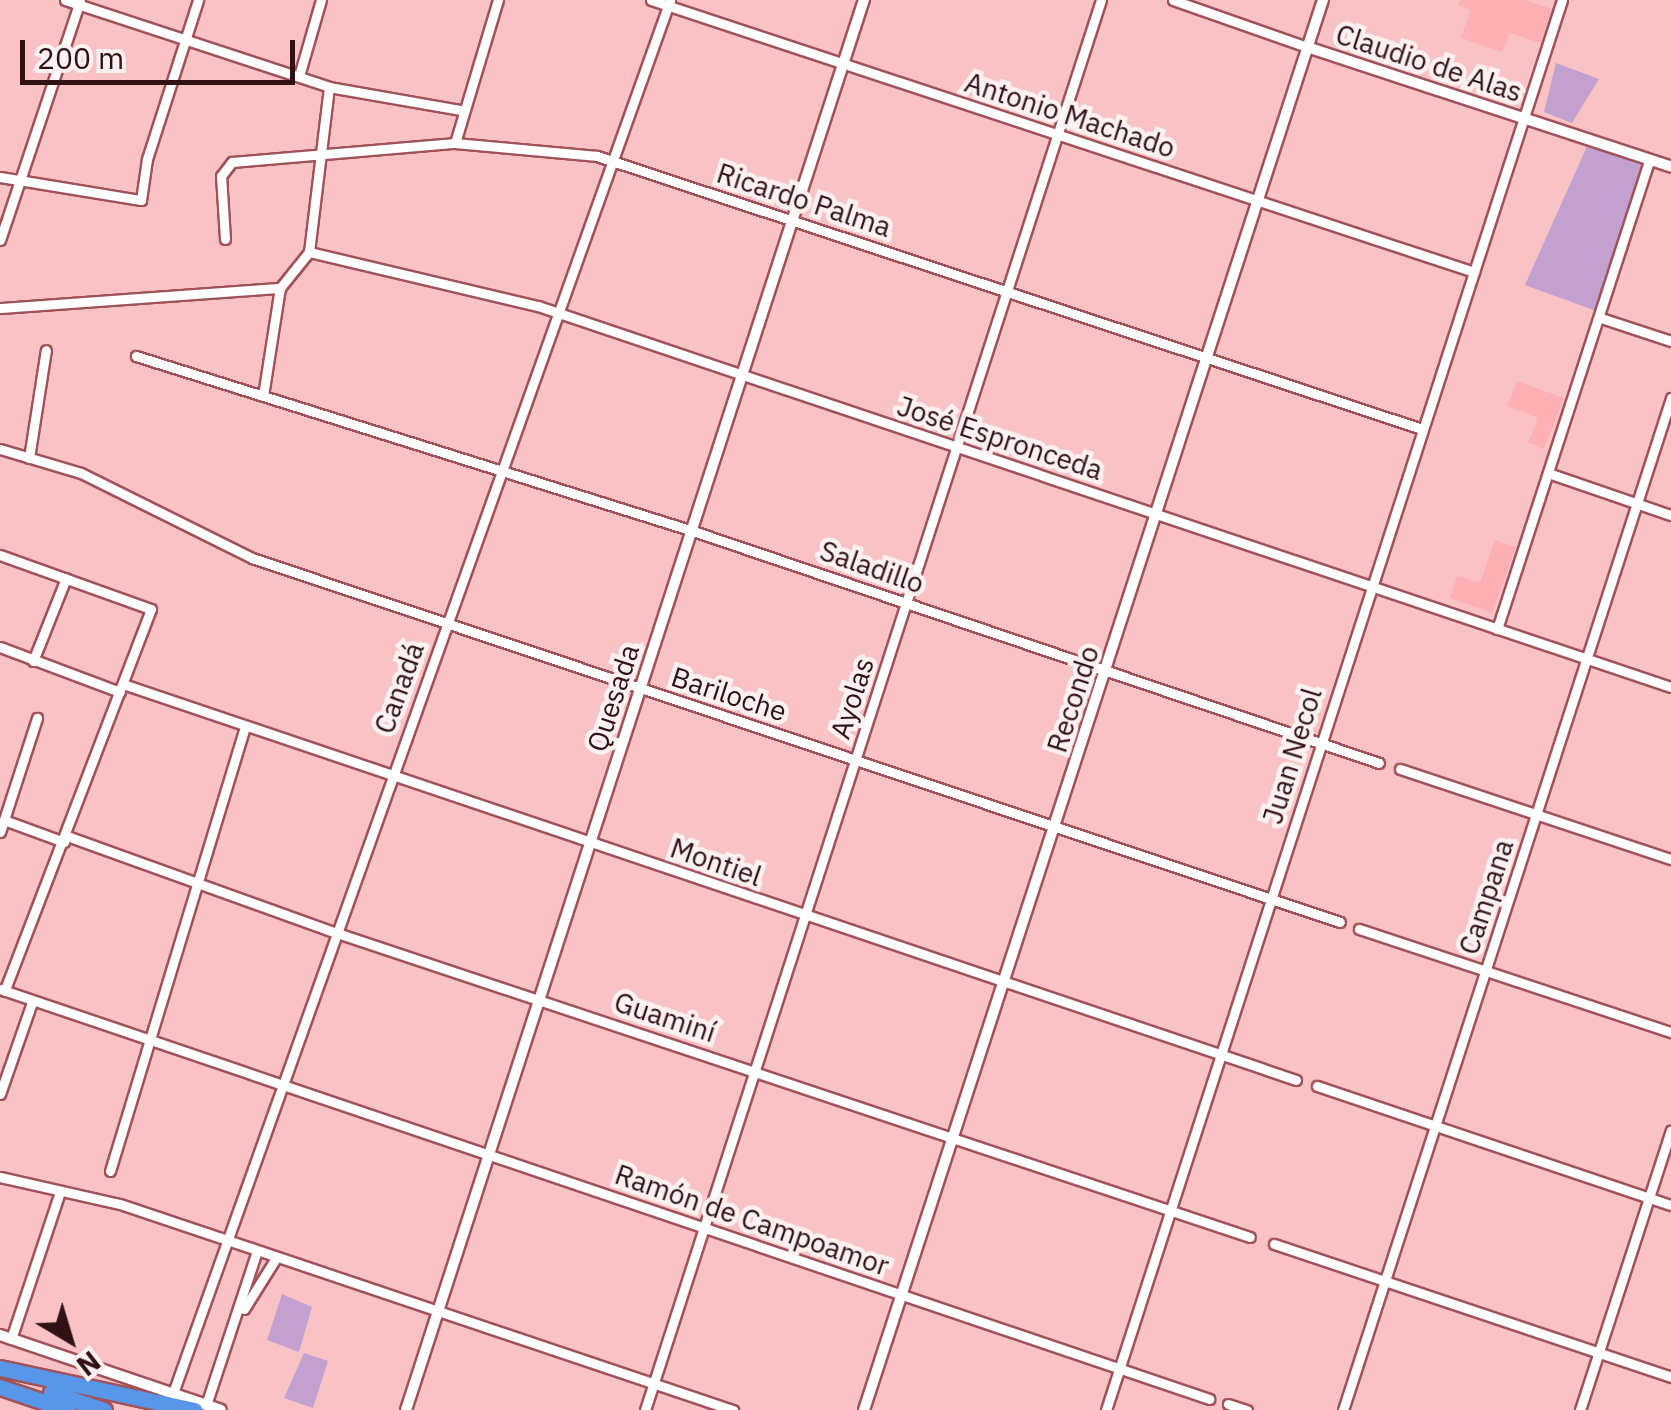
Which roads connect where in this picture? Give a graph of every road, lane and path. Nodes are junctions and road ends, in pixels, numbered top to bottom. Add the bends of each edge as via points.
1 (65, 0) edge
2 (198, 0) edge
3 (321, 0) edge
4 (498, 0) edge
5 (651, 0) edge
6 (864, 0) edge
7 (1101, 0) edge
8 (1173, 0) edge
9 (1322, 0) edge
10 (1562, 0) edge
11 (80, 2) edge
12 (669, 3) edge
13 (187, 42) junction
14 (1308, 46) junction
15 (842, 64) junction
16 (299, 76) junction
17 (329, 87) junction
18 (461, 110) junction
19 (1525, 118) junction
20 (1057, 134) junction
21 (455, 143) junction
22 (317, 154) junction
23 (612, 159) junction
24 (1649, 160) junction
25 (1671, 167) edge
26 (0, 177) edge
27 (20, 183) junction
28 (1258, 202) junction
29 (790, 220) junction
30 (225, 239) dead end
31 (0, 240) edge
32 (309, 252) junction
33 (1474, 272) junction
34 (280, 288) junction
35 (1006, 290) junction
36 (0, 308) edge
37 (556, 312) junction
38 (1601, 318) junction
39 (1671, 341) edge
40 (46, 350) dead end
41 (136, 356) dead end
42 (1206, 358) junction
43 (741, 376) junction
44 (264, 396) junction
45 (1671, 398) edge
46 (1422, 428) junction
47 (956, 446) junction
48 (0, 449) edge
49 (29, 458) junction
50 (500, 468) junction
51 (1550, 474) junction
52 (1637, 504) junction
53 (1156, 514) junction
54 (1671, 515) edge
55 (690, 530) junction
56 (0, 555) edge
57 (66, 578) junction
58 (1370, 586) junction
59 (906, 603) junction
60 (448, 623) junction
61 (1498, 629) junction
62 (0, 647) edge
63 (1587, 659) junction
64 (32, 660) junction
65 (1105, 671) junction
66 (1671, 687) edge
67 (121, 688) junction
68 (639, 688) junction
69 (37, 718) dead end
70 (244, 728) junction
71 (1318, 743) junction
72 (856, 759) junction
73 (1379, 763) dead end
74 (1400, 769) dead end
75 (390, 777) junction
76 (1537, 815) junction
77 (3, 816) edge
78 (1055, 828) junction
79 (0, 832) edge
80 (66, 839) junction
81 (589, 842) junction
82 (1671, 859) edge
83 (197, 883) junction
84 (1271, 899) junction
85 (802, 915) junction
86 (1340, 922) dead end
87 (1359, 930) dead end
88 (337, 934) junction
89 (1486, 971) junction
90 (1004, 981) junction
91 (2, 990) edge
92 (540, 1001) junction
93 (32, 1002) junction
94 (1671, 1032) edge
95 (150, 1038) junction
96 (1220, 1055) junction
97 (755, 1069) junction
98 (1296, 1080) dead end
99 (280, 1086) junction
100 (1317, 1086) dead end
101 (0, 1094) edge
102 (1436, 1126) junction
103 (1671, 1130) edge
104 (953, 1139) junction
105 (488, 1155) junction
106 (110, 1172) dead end
107 (0, 1177) edge
108 (59, 1194) junction
109 (1649, 1198) junction
110 (1671, 1205) edge
111 (1168, 1211) junction
112 (704, 1227) junction
113 (1250, 1237) dead end
114 (226, 1240) junction
115 (1274, 1244) dead end
116 (256, 1251) junction
117 (276, 1258) junction
118 (1386, 1281) junction
119 (902, 1294) junction
120 (439, 1311) junction
121 (238, 1320) junction
122 (5, 1337) edge
123 (1599, 1353) junction
124 (1119, 1370) junction
125 (0, 1371) edge
126 (1671, 1377) edge
127 (654, 1383) junction
128 (0, 1387) edge
129 (173, 1393) junction
130 (1209, 1398) dead end
131 (1228, 1404) dead end
132 (201, 1407) edge
133 (68, 1410) edge
134 (104, 1410) edge
135 (221, 1410) edge
136 (406, 1410) edge
137 (645, 1410) edge
138 (733, 1410) edge
139 (864, 1410) edge
140 (1106, 1410) edge
141 (1247, 1410) edge
142 (1344, 1410) edge
143 (1580, 1410) edge

1 - 11 street
2 - 13 street
3 - 16 street
4 - 18 street
5 - 12 street, Antonio Machado
6 - 15 street, Quesada
7 - 20 street, Ayolas
8 - 14 street, Claudio de Alas
9 - 14 street, Recondo
10 - 19 street, Juan Necol
11 - 13 street
11 - 27 street
12 - 15 street, Antonio Machado
12 - 23 street, Canadá
13 - 16 street
13 - 27 street via 151,144 141,200
14 - 19 street, Claudio de Alas
14 - 28 street, Recondo
15 - 20 street, Antonio Machado
15 - 29 street, Quesada
16 - 17 street
17 - 18 street
17 - 22 street
18 - 21 street
19 - 24 street, Claudio de Alas
19 - 33 street, Juan Necol
20 - 28 street, Antonio Machado
20 - 35 street, Ayolas
21 - 22 street, Ricardo Palma
21 - 23 street, Ricardo Palma
22 - 30 street, Ricardo Palma via 232,162 220,176
22 - 32 street
23 - 29 street, Ricardo Palma
23 - 37 street, Canadá
24 - 25 street, Claudio de Alas
24 - 38 street
26 - 27 street
27 - 31 street
28 - 33 street, Antonio Machado
28 - 42 street, Recondo
29 - 35 street, Ricardo Palma
29 - 43 street, Quesada
32 - 34 street
32 - 37 street, José Espronceda via 412,271
33 - 46 street, Juan Necol
34 - 36 street
34 - 44 street
35 - 42 street, Ricardo Palma
35 - 47 street, Ayolas
37 - 43 street, José Espronceda
37 - 50 street, Canadá
38 - 39 street
38 - 51 street
40 - 49 street
41 - 44 street, Saladillo
42 - 46 street, Ricardo Palma
42 - 53 street, Recondo
43 - 47 street, José Espronceda
43 - 55 street, Quesada
44 - 50 street, Saladillo
45 - 52 street, Campana
46 - 58 street, Juan Necol
47 - 53 street, José Espronceda
47 - 59 street, Ayolas
48 - 49 street, Bariloche
49 - 60 street, Bariloche via 91,477 235,552
50 - 55 street, Saladillo
50 - 60 street, Canadá
51 - 52 street
51 - 61 street
52 - 54 street
52 - 63 street, Campana
53 - 58 street, José Espronceda
53 - 65 street, Recondo
55 - 59 street, Saladillo
55 - 68 street, Quesada
56 - 57 street
57 - 64 street
57 - 67 street via 152,609
58 - 61 street, José Espronceda
58 - 71 street, Juan Necol
59 - 65 street, Saladillo
59 - 72 street, Ayolas
60 - 68 street, Bariloche
60 - 75 street, Canadá
61 - 63 street, José Espronceda
62 - 64 street, Montiel
63 - 66 street, José Espronceda
63 - 76 street, Campana
64 - 67 street, Montiel
65 - 71 street, Saladillo
65 - 78 street, Recondo
67 - 70 street, Montiel
67 - 80 street
68 - 72 street, Bariloche
68 - 81 street, Quesada
69 - 77 street
70 - 75 street, Montiel
70 - 83 street
71 - 73 street, Saladillo
71 - 84 street, Juan Necol
72 - 78 street, Bariloche
72 - 85 street, Ayolas
74 - 76 street
75 - 81 street, Montiel
75 - 88 street, Canadá
76 - 82 street
76 - 89 street, Campana
77 - 79 street
77 - 80 street, Guaminí
78 - 84 street, Bariloche
78 - 90 street, Recondo
80 - 83 street, Guaminí
80 - 91 street
81 - 85 street, Montiel
81 - 92 street, Quesada
83 - 88 street, Guaminí
83 - 95 street
84 - 86 street, Bariloche
84 - 96 street, Juan Necol
85 - 90 street, Montiel
85 - 97 street, Ayolas
87 - 89 street
88 - 92 street, Guaminí
88 - 99 street, Canadá
89 - 94 street
89 - 102 street, Campana
90 - 96 street, Montiel
90 - 104 street, Recondo
91 - 93 street, Ramón de Campoamor
92 - 97 street, Guaminí
92 - 105 street, Quesada
93 - 95 street, Ramón de Campoamor
93 - 101 street
95 - 99 street, Ramón de Campoamor
95 - 106 street
96 - 98 street, Montiel
96 - 111 street, Juan Necol
97 - 104 street, Guaminí
97 - 112 street, Ayolas
99 - 105 street, Ramón de Campoamor
99 - 114 street, Canadá
100 - 102 street
102 - 109 street
102 - 118 street, Campana
103 - 109 street
104 - 111 street, Guaminí
104 - 119 street, Recondo
105 - 112 street, Ramón de Campoamor
105 - 120 street, Quesada
107 - 108 street
108 - 114 street via 120,1204
108 - 122 street
109 - 110 street
109 - 123 street
111 - 113 street, Guaminí
111 - 124 street, Juan Necol
112 - 119 street, Ramón de Campoamor
112 - 127 street, Ayolas
114 - 116 street
114 - 129 street, Canadá
115 - 118 street
116 - 117 street
116 - 121 street
117 - 120 street
117 - 121 street
118 - 123 street
118 - 142 street, Campana
119 - 124 street, Ramón de Campoamor
119 - 139 street, Recondo
120 - 127 street
120 - 136 street, Quesada
121 - 132 street
122 - 129 street
123 - 126 street
123 - 143 street
124 - 130 street, Ramón de Campoamor
124 - 140 street, Juan Necol
125 - 132 highway
125 - 134 highway
127 - 137 street, Ayolas
127 - 138 street
128 - 133 highway
129 - 132 street
131 - 141 street
132 - 135 street

